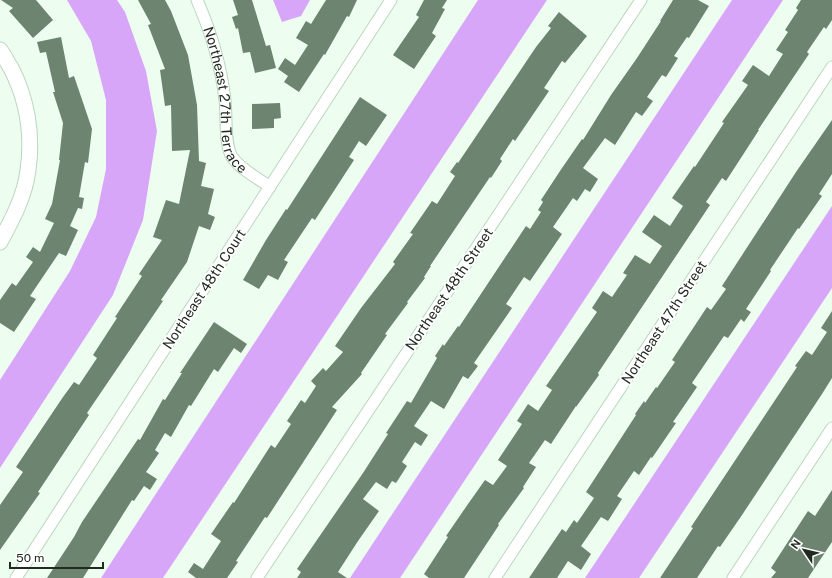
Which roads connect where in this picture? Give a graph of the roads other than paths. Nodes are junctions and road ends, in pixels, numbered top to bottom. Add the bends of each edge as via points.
1 (197, 0) edge
2 (391, 0) edge
3 (641, 0) edge
4 (0, 50) edge
5 (832, 67) edge
6 (270, 187) junction
7 (0, 242) edge
8 (832, 428) edge
9 (16, 578) edge
10 (257, 578) edge
11 (495, 578) edge
12 (733, 578) edge

1 - 6 street, Northeast 27th Terrace via 206,19 220,70 231,155 238,165
2 - 6 street, Northeast 48th Court
3 - 10 street, Northeast 48th Street
4 - 7 street via 18,82 26,107 30,136 28,170 20,200
5 - 11 street, Northeast 47th Street
6 - 9 street, Northeast 48th Court
8 - 12 street

